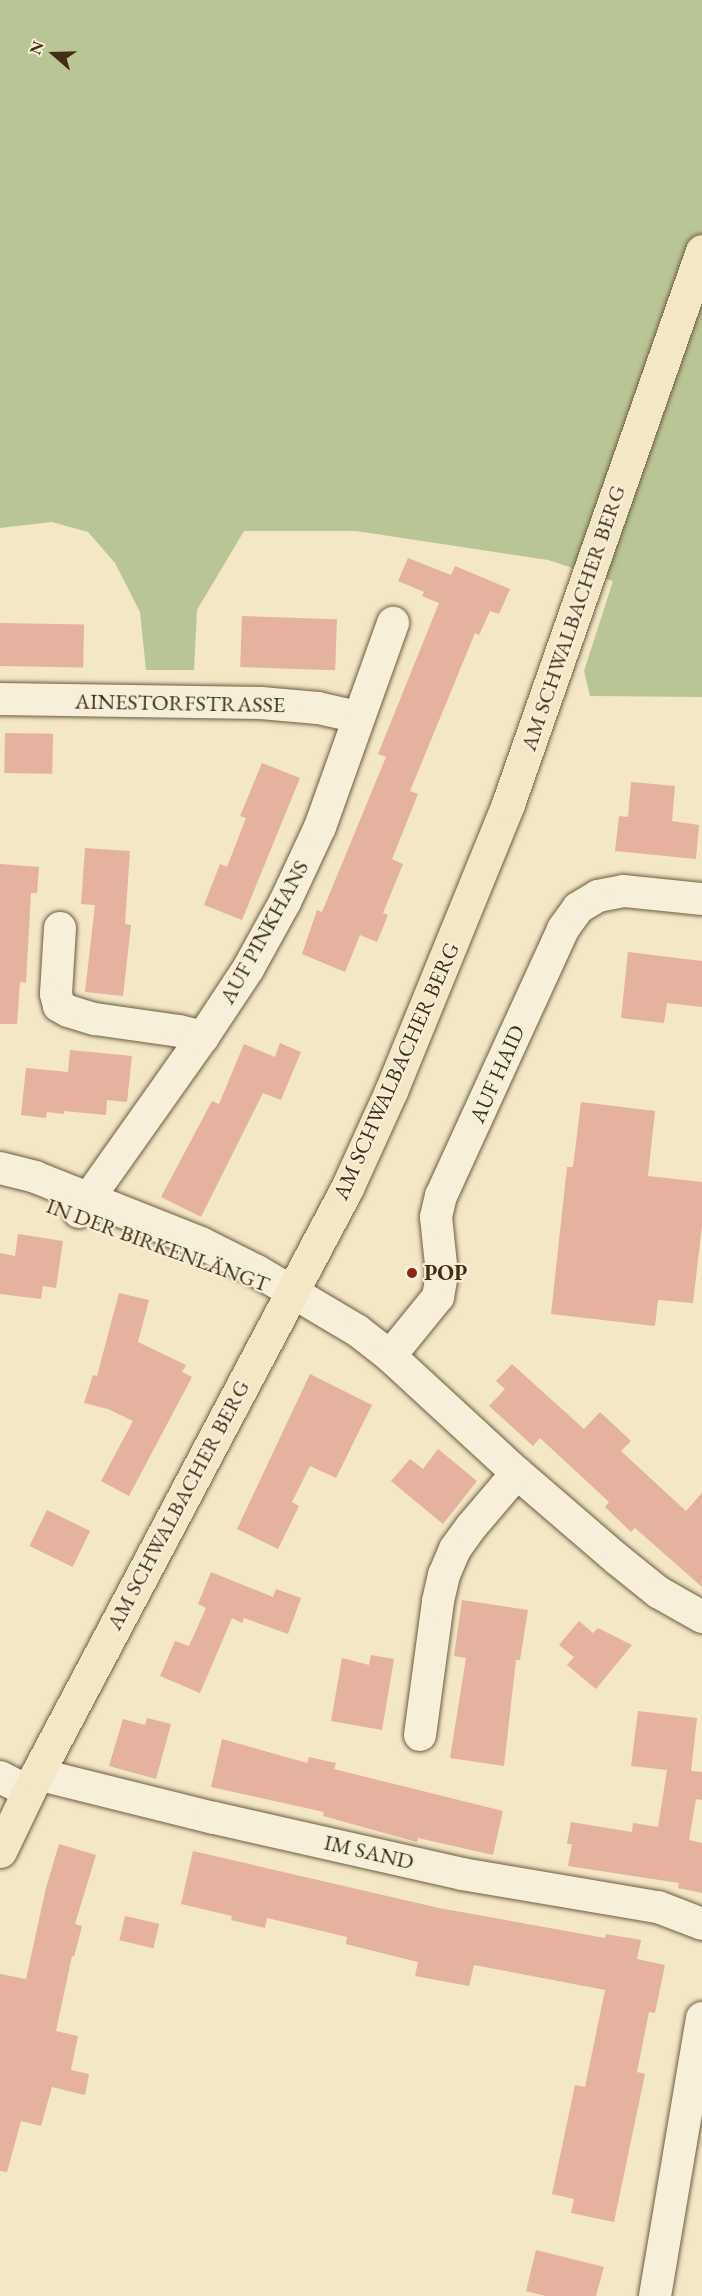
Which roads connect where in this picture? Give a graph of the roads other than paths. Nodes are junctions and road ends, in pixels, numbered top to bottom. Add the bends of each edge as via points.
1 (702, 251) edge
2 (393, 623) dead end
3 (0, 699) edge
4 (358, 717) junction
5 (702, 899) edge
6 (60, 928) dead end
7 (203, 1037) junction
8 (0, 1168) edge
9 (0, 1191) edge
10 (83, 1205) junction
11 (289, 1292) junction
12 (390, 1356) junction
13 (517, 1473) junction
14 (702, 1617) edge
15 (420, 1735) dead end
16 (0, 1777) edge
17 (33, 1783) junction
18 (0, 1851) edge
19 (702, 1924) edge
20 (702, 2018) edge
21 (656, 2296) edge

1 - 11 main road, AM SCHWALBACHER BERG via 508,804 442,972 347,1188
2 - 4 street, AUF PINKHANS
3 - 4 street, AINESTORFSTRASSE via 261,703 318,708
4 - 7 street, AUF PINKHANS via 320,827 285,902 248,969
5 - 12 street, AUF HAID via 624,891 598,896 578,908 563,929 441,1196 436,1217 442,1274 438,1297
6 - 7 street via 56,994 60,1006 95,1019
7 - 10 street, AUF PINKHANS
8 - 10 street, IN DER BIRKENLÄNGT via 35,1177
9 - 10 street, IN DER BIRKENLÄNGT
10 - 11 street, IN DER BIRKENLÄNGT via 191,1262
11 - 12 street, IN DER BIRKENLÄNGT via 358,1331
11 - 17 main road, AM SCHWALBACHER BERG
12 - 13 street, IN DER BIRKENLÄNGT
13 - 14 street, IN DER BIRKENLÄNGT via 658,1592
13 - 15 street via 471,1527 444,1575
16 - 17 street, IM SAND
17 - 18 main road, AM SCHWALBACHER BERG
17 - 19 street, IM SAND via 214,1818 462,1874 658,1906
20 - 21 street

